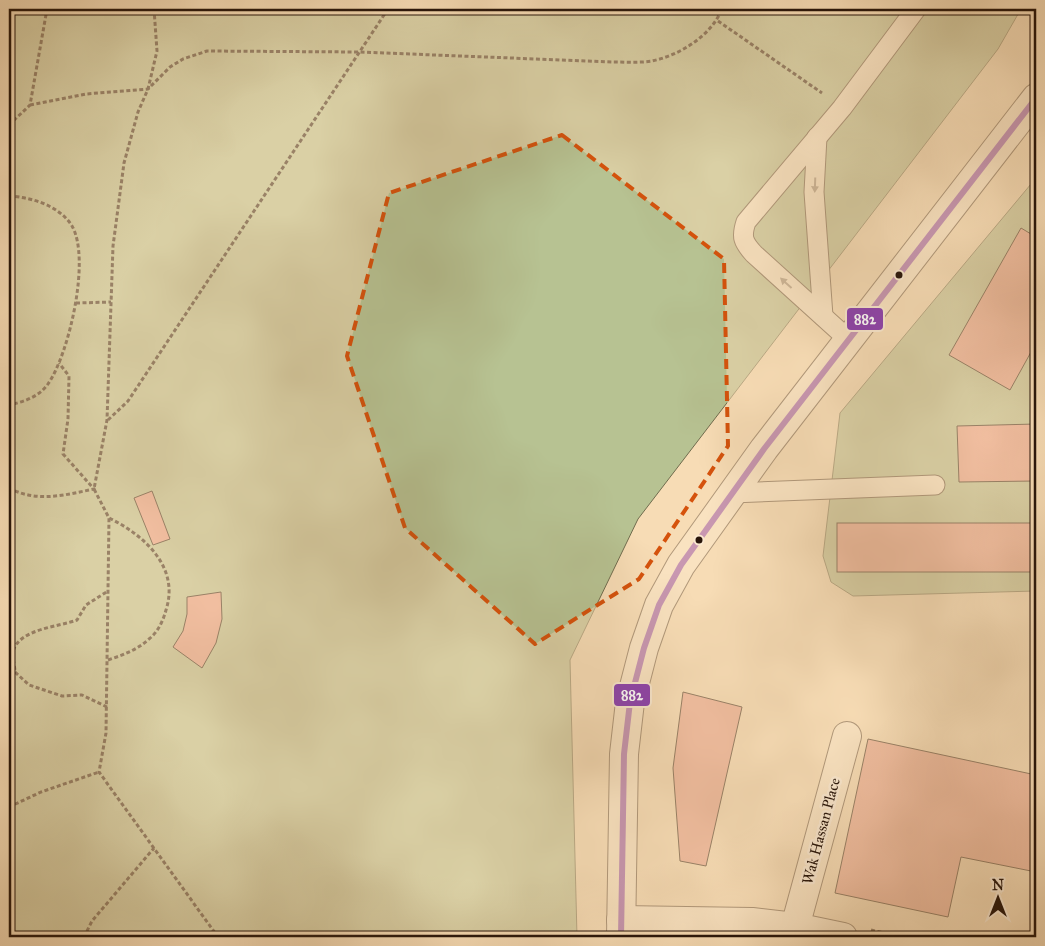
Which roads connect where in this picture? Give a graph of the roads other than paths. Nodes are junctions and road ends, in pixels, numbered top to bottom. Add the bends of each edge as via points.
1 (916, 9) edge
2 (1036, 98) edge
3 (817, 137) junction
4 (823, 316) junction
5 (849, 340) junction
6 (935, 485) dead end
7 (732, 494) junction
8 (847, 736) dead end
9 (795, 927) junction
10 (621, 928) edge
11 (843, 937) edge

1 - 3 lane
2 - 5 street
3 -> 4 lane via 814,192
4 -> 3 lane via 743,243 742,234 746,222
4 - 5 lane
5 - 7 street
6 - 7 lane
7 - 10 street via 681,565 659,605 630,702 624,754
8 - 9 street, Wak Hassan Place
9 - 10 street via 752,922
9 - 11 street

